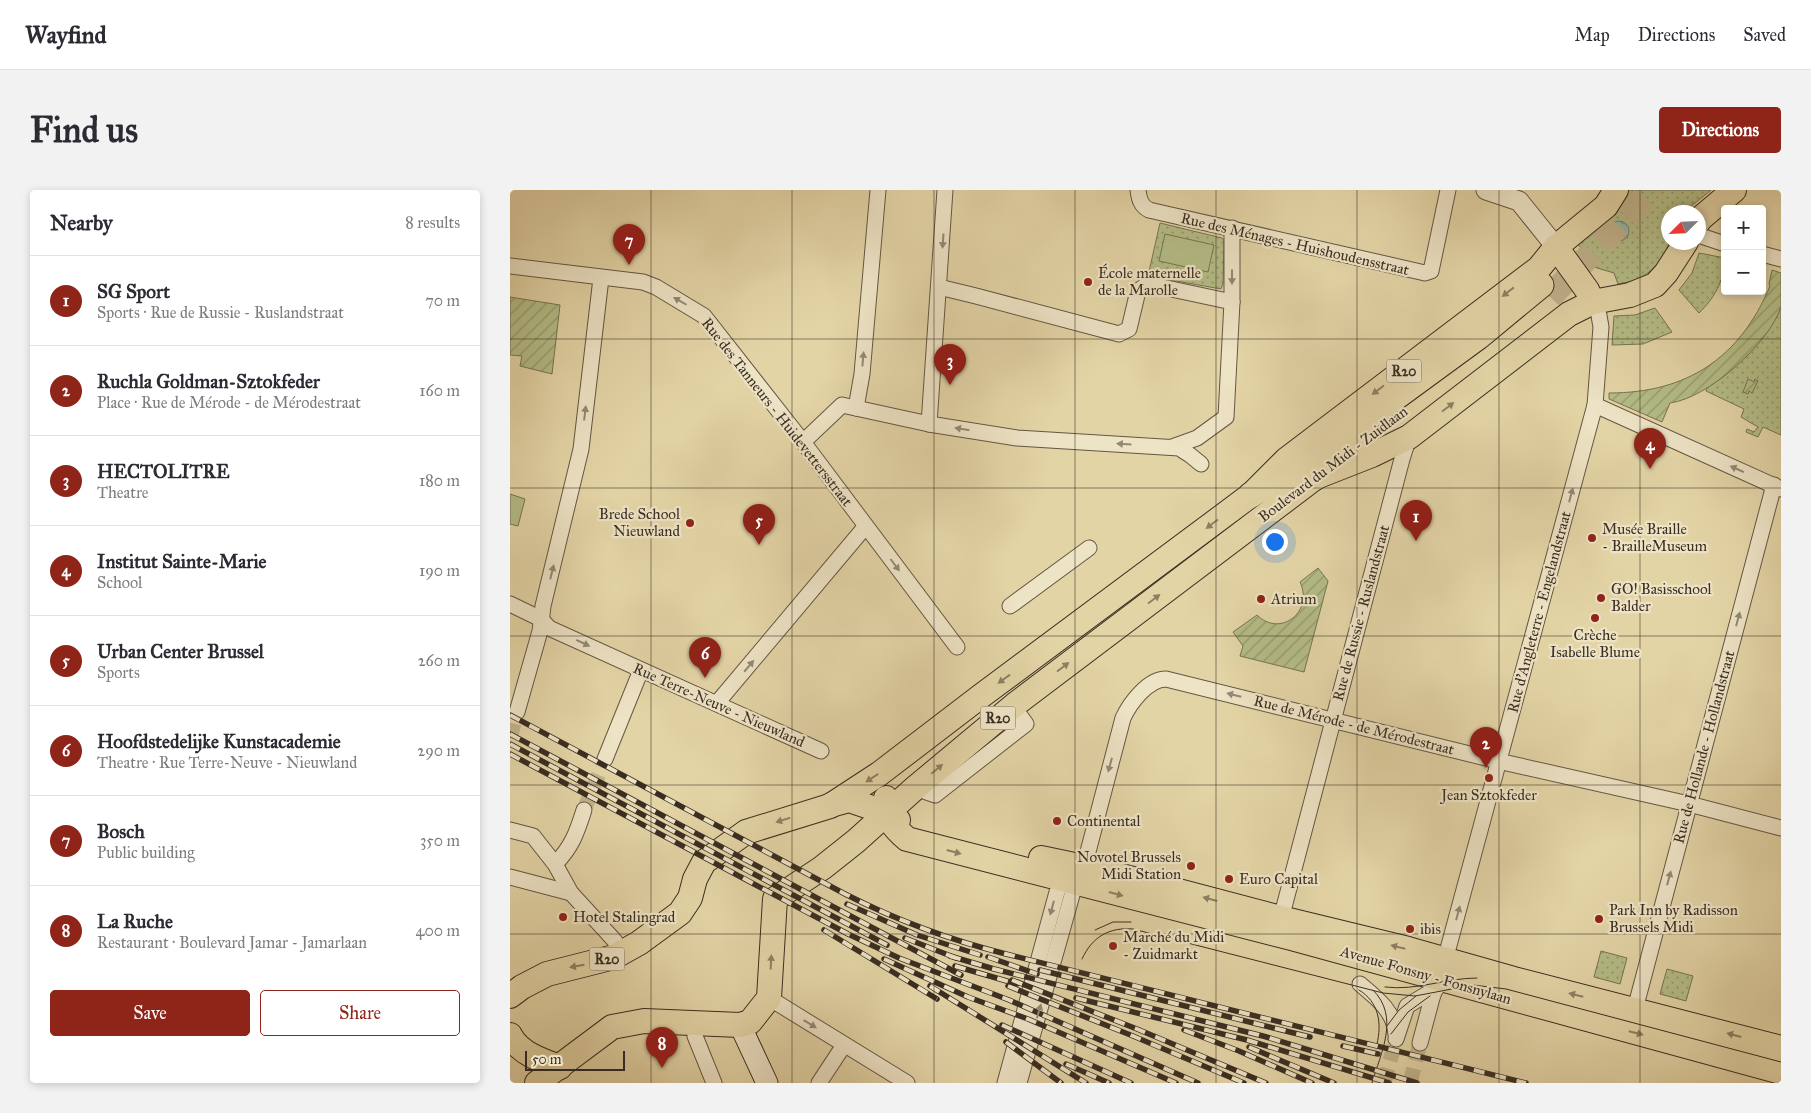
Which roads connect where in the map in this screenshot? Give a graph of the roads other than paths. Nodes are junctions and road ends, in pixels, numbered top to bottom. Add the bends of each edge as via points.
1 (878, 190) edge
2 (1138, 190) edge
3 (1448, 190) edge
4 (1486, 190) edge
5 (1616, 190) edge
6 (1734, 190) edge
7 (942, 191) edge
8 (1706, 214) edge
9 (1232, 228) junction
10 (1706, 238) edge
11 (1721, 243) edge
12 (1556, 247) junction
13 (1681, 250) edge
14 (1766, 255) edge
15 (1781, 259) edge
16 (510, 266) edge
17 (602, 278) junction
18 (939, 287) junction
19 (1232, 302) junction
20 (1593, 302) junction
21 (1595, 405) junction
22 (856, 408) junction
23 (929, 424) junction
24 (1409, 437) junction
25 (803, 442) junction
26 (1172, 447) junction
27 (1201, 464) dead end
28 (1316, 477) junction
29 (1777, 487) edge
30 (1251, 495) junction
31 (866, 527) junction
32 (1089, 548) dead end
33 (510, 604) edge
34 (1010, 606) dead end
35 (1099, 608) junction
36 (541, 619) junction
37 (1115, 629) junction
38 (956, 646) dead end
39 (641, 670) junction
40 (981, 696) junction
41 (718, 703) junction
42 (517, 712) tunnel mouth
43 (1332, 720) junction
44 (821, 751) dead end
45 (605, 759) tunnel mouth
46 (1498, 761) junction
47 (1689, 804) junction
48 (830, 806) junction
49 (584, 810) tunnel mouth
50 (887, 813) junction
51 (1781, 828) edge
52 (510, 830) edge
53 (555, 864) junction
54 (510, 877) edge
55 (1075, 877) junction
56 (571, 893) junction
57 (1279, 926) junction
58 (1047, 927) junction
59 (1062, 931) junction
60 (622, 952) junction
61 (1440, 975) junction
62 (1360, 984) dead end
63 (1405, 992) dead end
64 (510, 996) edge
65 (769, 998) junction
66 (1635, 1009) junction
67 (1403, 1017) junction
68 (694, 1023) junction
69 (745, 1024) junction
70 (510, 1035) edge
71 (1420, 1043) tunnel mouth
72 (844, 1045) junction
73 (1781, 1048) edge
74 (560, 1067) junction
75 (1781, 1072) edge
76 (537, 1083) edge
77 (714, 1083) edge
78 (767, 1083) edge
79 (819, 1083) edge
80 (907, 1083) edge
81 (1005, 1083) edge
82 (1019, 1083) edge

22 -> 1 street via 862,374
2 - 9 street, Rue des Ménages - Huishoudensstraat via 1142,204 1149,210
3 - 9 street, Rue des Ménages - Huishoudensstraat via 1432,271 1425,273
4 - 12 street via 1519,200
5 - 12 main road, Boulevard du Midi - Zuidlaan via 1601,210
6 - 8 main road
7 -> 18 street
9 -> 19 street
10 - 11 street
12 - 20 main road
12 -> 30 main road, Boulevard du Midi - Zuidlaan / R20 via 1539,268 1287,459
13 - 20 main road via 1655,285 1630,295
14 - 15 street
16 - 17 street, Rue des Tanneurs - Huidevettersstraat
25 -> 17 street, Rue des Tanneurs - Huidevettersstraat via 704,316 643,282
36 -> 17 street via 581,449
18 - 19 street via 1119,334 1129,329 1138,292 1148,284
18 - 23 street
19 - 26 street via 1226,417 1197,438
20 - 21 street, Rue d'Angleterre - Engelandstraat via 1601,327
24 -> 20 main road via 1569,314
29 -> 21 street
46 -> 21 street, Rue d'Angleterre - Engelandstraat
22 - 23 street
22 - 25 street via 842,405
26 -> 23 street via 1017,438
24 - 28 main road
24 - 43 street, Rue de Russie - Ruslandstraat
25 - 31 street, Rue des Tanneurs - Huidevettersstraat
26 - 27 street via 1184,451
28 - 30 highway, Boulevard du Midi - Zuidlaan / R20 via 1526,319 1546,291 1517,307 1321,452
37 -> 28 main road, Boulevard du Midi - Zuidlaan / R20
47 -> 29 street, Rue de Hollande - Hollandstraat
30 -> 35 main road, Boulevard du Midi - Zuidlaan / R20
31 -> 38 street, Rue des Tanneurs - Huidevettersstraat
41 -> 31 street
32 - 34 street
33 - 36 street, Rue Terre-Neuve - Nieuwland
35 - 37 street
35 -> 40 main road, Boulevard du Midi - Zuidlaan / R20
36 -> 39 street, Rue Terre-Neuve - Nieuwland via 550,628
36 - 42 street
50 -> 37 main road, Boulevard du Midi - Zuidlaan / R20 via 1013,706
39 - 41 street, Rue Terre-Neuve - Nieuwland
39 - 45 street
40 -> 48 main road, Boulevard du Midi - Zuidlaan / R20 via 879,774
40 - 50 main road, Boulevard du Midi - Zuidlaan / R20 via 972,717 897,784 885,799
41 - 44 street, Rue Terre-Neuve - Nieuwland
43 - 46 street, Rue de Mérode - de Mérodestraat
43 -> 55 street, Rue de Mérode - de Mérodestraat via 1160,679 1128,706
43 - 57 street, Rue de Russie - Ruslandstraat
46 - 47 street, Rue de Mérode - de Mérodestraat
61 -> 46 street, Rue d'Angleterre - Engelandstraat
47 - 51 street, Rue de Mérode - de Mérodestraat
66 -> 47 street, Rue de Hollande - Hollandstraat
48 - 50 main road via 849,800
48 -> 60 main road, Boulevard du Midi - Zuidlaan / R20 via 746,832 704,862 690,898 680,913
49 - 53 street via 567,852
50 - 55 main road via 900,822
50 -> 55 main road via 893,828 907,839
65 -> 50 main road, Boulevard du Midi - Zuidlaan / R20 via 775,899 822,868
52 - 53 street via 533,836
53 - 56 street
54 - 56 street
55 - 57 main road, Avenue Fonsny - Fonsnylaan
55 -> 58 street via 1060,884
55 - 59 street
56 - 60 street
57 - 61 main road, Avenue Fonsny - Fonsnylaan
58 - 59 street
58 - 81 street
82 -> 59 street
60 -> 64 main road, Boulevard du Midi - Zuidlaan / R20 via 594,963 547,974
66 -> 61 main road, Avenue Fonsny - Fonsnylaan via 1581,996
61 - 67 street via 1407,1006
61 - 71 street, Rue d'Angleterre - Engelandstraat
61 -> 75 main road, Avenue Fonsny - Fonsnylaan
62 - 67 street via 1393,1017 1396,1039
63 - 67 street
65 - 69 main road
65 -> 72 street
73 -> 66 main road, Avenue Fonsny - Fonsnylaan
68 - 69 main road
68 - 74 main road via 644,1021 612,1027
68 - 77 street via 694,1036
69 - 78 main road
70 - 74 main road via 528,1053
72 - 79 street
72 - 80 street
74 - 76 main road

